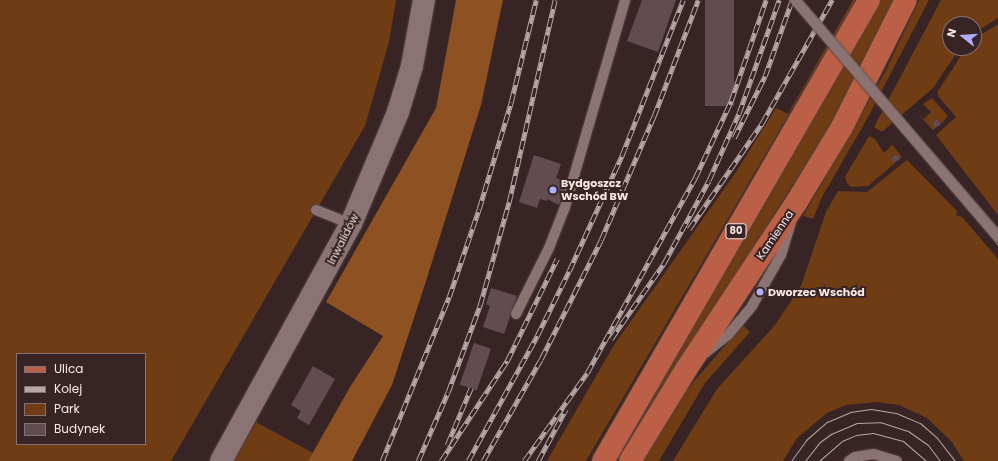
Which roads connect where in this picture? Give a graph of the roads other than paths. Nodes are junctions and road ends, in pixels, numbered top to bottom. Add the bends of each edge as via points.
1 (424, 0) edge
2 (625, 0) edge
3 (795, 0) edge
4 (870, 0) edge
5 (906, 0) edge
6 (316, 210) dead end
7 (352, 224) junction
8 (998, 237) edge
9 (516, 314) dead end
10 (220, 461) edge
11 (603, 461) edge
12 (630, 461) edge
13 (849, 461) edge
14 (896, 461) edge

1 - 7 street, Inwalidów via 412,66 398,112
2 - 9 lane via 565,207 549,248
3 - 8 lane, bridge
4 - 11 main road, 80
5 - 12 main road, Kamienna via 842,127
6 - 7 lane
7 - 10 street, Inwalidów
13 - 14 lane via 855,457 874,454

